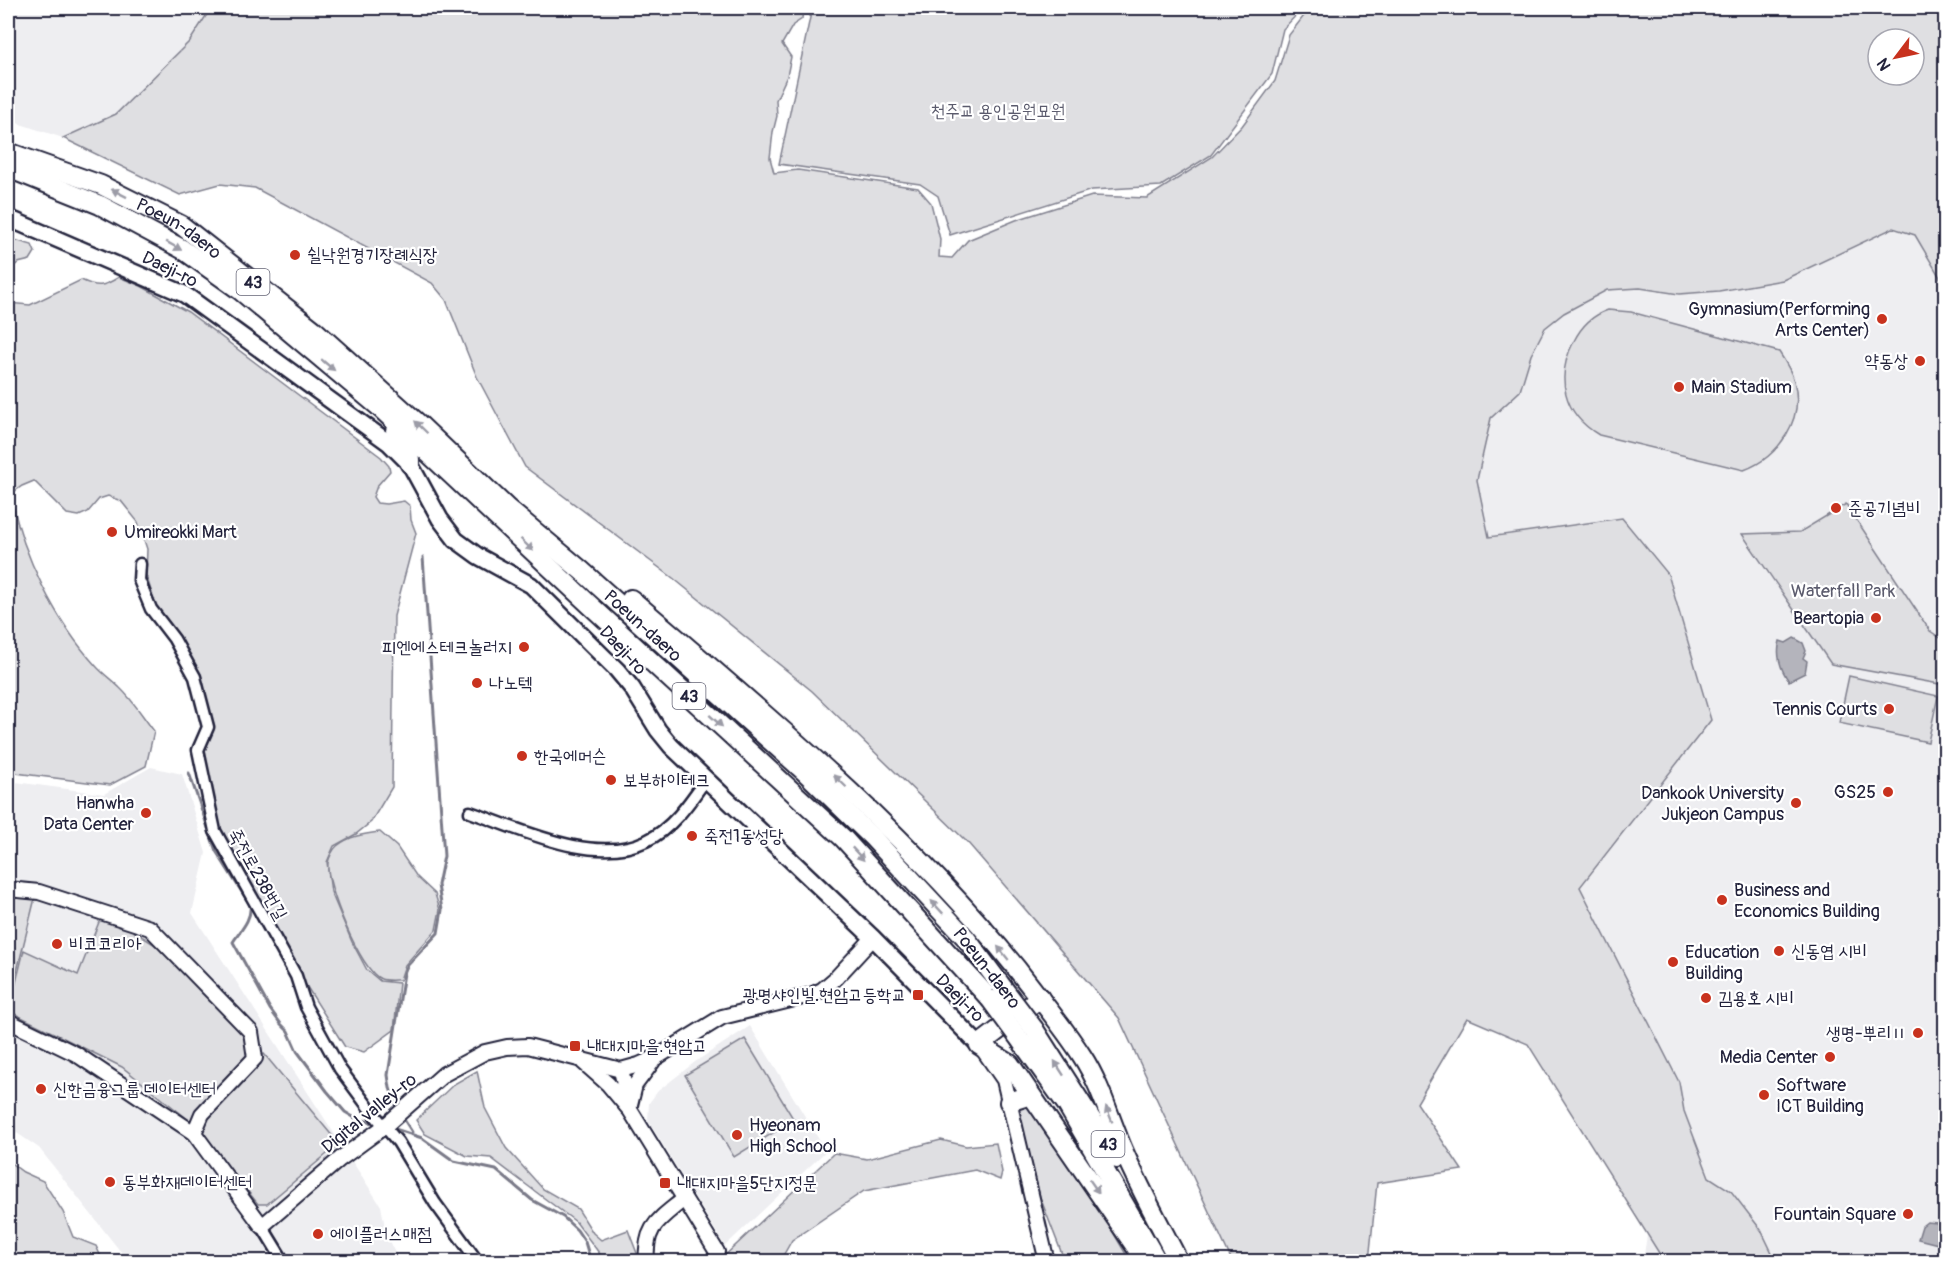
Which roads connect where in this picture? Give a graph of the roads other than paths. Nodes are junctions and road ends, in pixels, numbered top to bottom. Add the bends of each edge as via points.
1 (8, 152) edge
2 (8, 168) edge
3 (8, 218) edge
4 (377, 405) junction
5 (410, 464) junction
6 (463, 468) junction
7 (140, 564) dead end
8 (706, 780) junction
9 (470, 812) dead end
10 (8, 889) edge
11 (873, 938) junction
12 (995, 992) junction
13 (1040, 998) junction
14 (8, 1021) edge
15 (1028, 1035) junction
16 (979, 1045) junction
17 (657, 1057) junction
18 (578, 1058) junction
19 (621, 1070) junction
20 (1031, 1095) junction
21 (1009, 1102) junction
22 (630, 1110) junction
23 (384, 1126) junction
24 (194, 1133) junction
25 (684, 1199) junction
26 (262, 1226) junction
27 (717, 1252) dead end
28 (284, 1262) edge
29 (478, 1262) edge
30 (647, 1262) edge
31 (1047, 1262) edge
32 (1146, 1262) edge
33 (1157, 1262) edge
34 (1177, 1262) edge

6 -> 1 highway, Poeun-daero / 43 via 313,329 181,225 101,185
2 -> 4 highway, Poeun-daero / 43 via 100,205 182,249 241,291
3 - 5 main road, Daeji-ro via 184,294 389,443
4 - 5 highway via 406,446
4 -> 12 highway, Poeun-daero / 43 via 844,839
5 - 8 main road, Daeji-ro via 456,540 531,585 617,670 658,730
12 -> 6 highway, Poeun-daero / 43 via 965,937 873,838 805,772
13 -> 6 highway via 982,926 828,770 579,555
7 - 23 street, 죽전로238번길 via 139,580 151,609 174,639 195,677 208,727 198,750 215,831 296,976 306,1007 340,1069
8 - 9 street via 667,826 648,841 627,848 572,845
8 - 11 main road, Daeji-ro
10 - 24 street via 39,892 150,928 251,1032 255,1058 202,1114
11 - 16 main road, Daeji-ro
11 - 17 street via 822,990 722,1017
12 - 15 highway, Poeun-daero / 43, bridge
13 - 16 highway
34 -> 13 highway via 1083,1058
14 - 24 street via 76,1054
15 - 33 highway, Poeun-daero / 43
34 -> 15 highway, Poeun-daero / 43 via 1112,1149
16 - 20 highway via 1010,1064
16 - 21 street, Daeji-ro via 1004,1080
17 - 19 street
17 - 22 street via 635,1085
18 - 19 street, Digital valley-ro
18 - 22 street
18 - 23 street, Digital valley-ro via 528,1046 485,1052 444,1074
19 - 22 street
20 - 21 highway
20 -> 32 highway
21 - 31 street, Daeji-ro
22 - 25 street
23 - 26 street, Digital valley-ro
23 - 29 street, 죽전로238번길
24 - 26 street
25 - 27 street
25 - 30 street via 649,1231 645,1244
26 - 28 street

